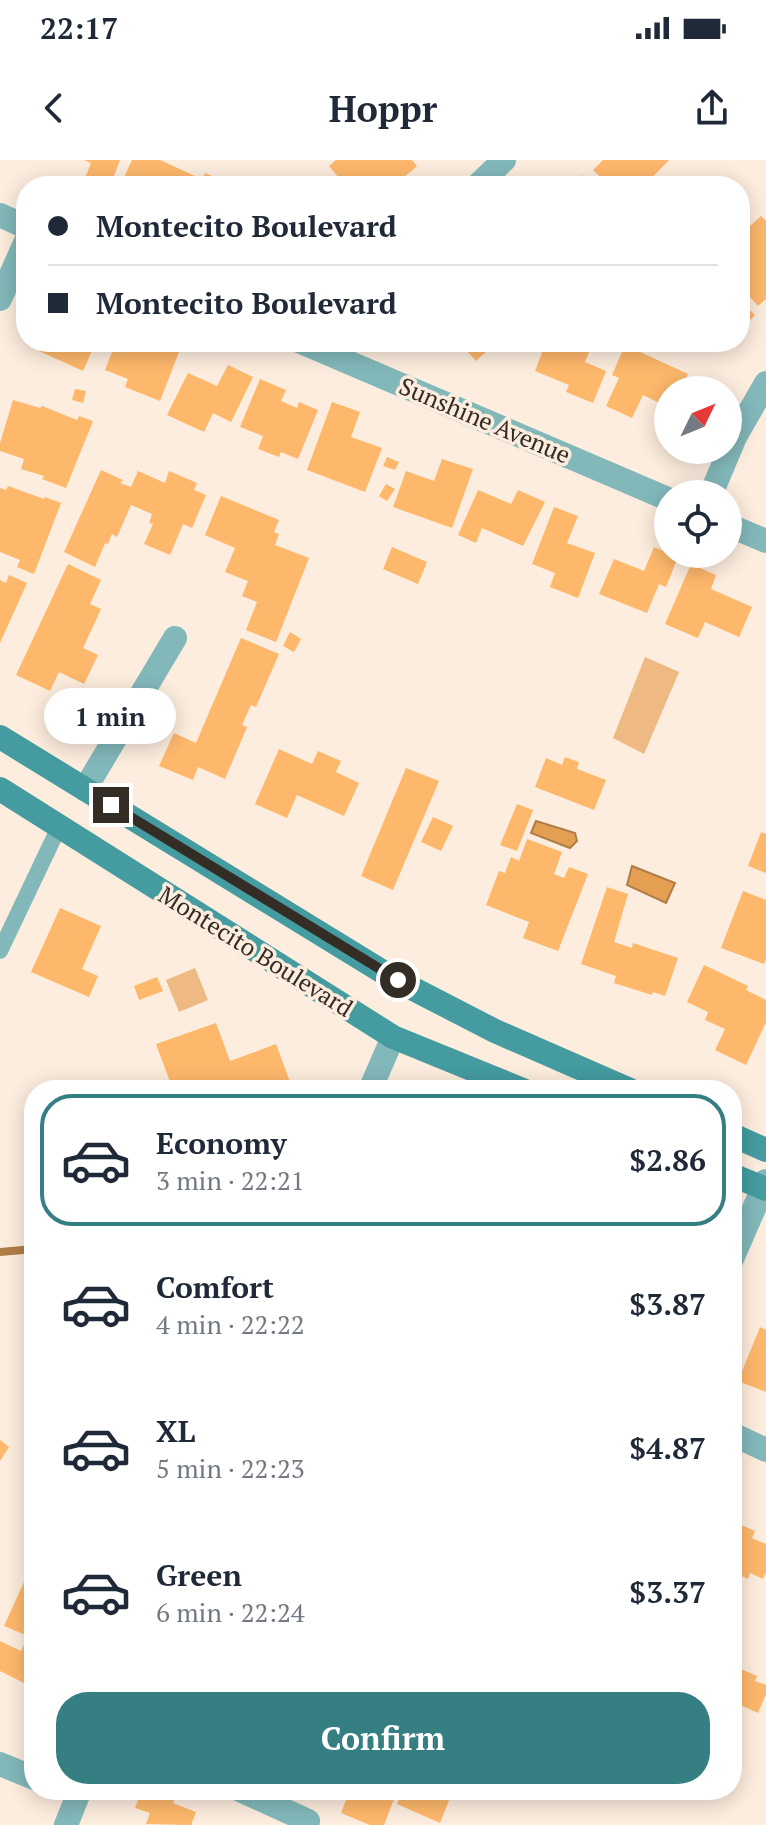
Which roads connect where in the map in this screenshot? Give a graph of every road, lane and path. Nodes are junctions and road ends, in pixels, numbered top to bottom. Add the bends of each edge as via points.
1 (504, 160) edge
2 (487, 176) edge
3 (16, 263) edge
4 (0, 299) edge
5 (349, 352) edge
6 (766, 383) edge
7 (717, 480) edge
8 (654, 493) edge
9 (742, 531) edge
10 (766, 541) edge
11 (175, 638) dead end
12 (0, 737) edge
13 (0, 789) edge
14 (85, 789) junction
15 (59, 827) junction
16 (0, 951) edge
17 (393, 1037) junction
18 (374, 1080) edge
19 (498, 1080) edge
20 (607, 1080) edge
21 (742, 1139) edge
22 (766, 1150) edge
23 (742, 1178) edge
24 (765, 1186) edge
25 (742, 1237) edge
26 (742, 1439) edge
27 (766, 1450) edge
28 (0, 1764) edge
29 (24, 1774) edge
30 (71, 1800) edge
31 (262, 1800) edge
32 (308, 1821) dead end
33 (66, 1825) edge

1 - 2 street
3 - 4 street
5 - 8 street, Sunshine Avenue
6 - 7 street
9 - 10 street
11 - 14 street
12 - 14 main road, Montecito Boulevard
13 - 15 main road, Montecito Boulevard
14 - 20 main road, Montecito Boulevard via 396,980
15 - 16 lane
15 - 17 main road, Montecito Boulevard
17 - 18 street
17 - 19 main road, Montecito Boulevard
21 - 22 main road
23 - 24 main road
24 - 25 street
26 - 27 street
28 - 29 street
30 - 33 street
31 - 32 street

